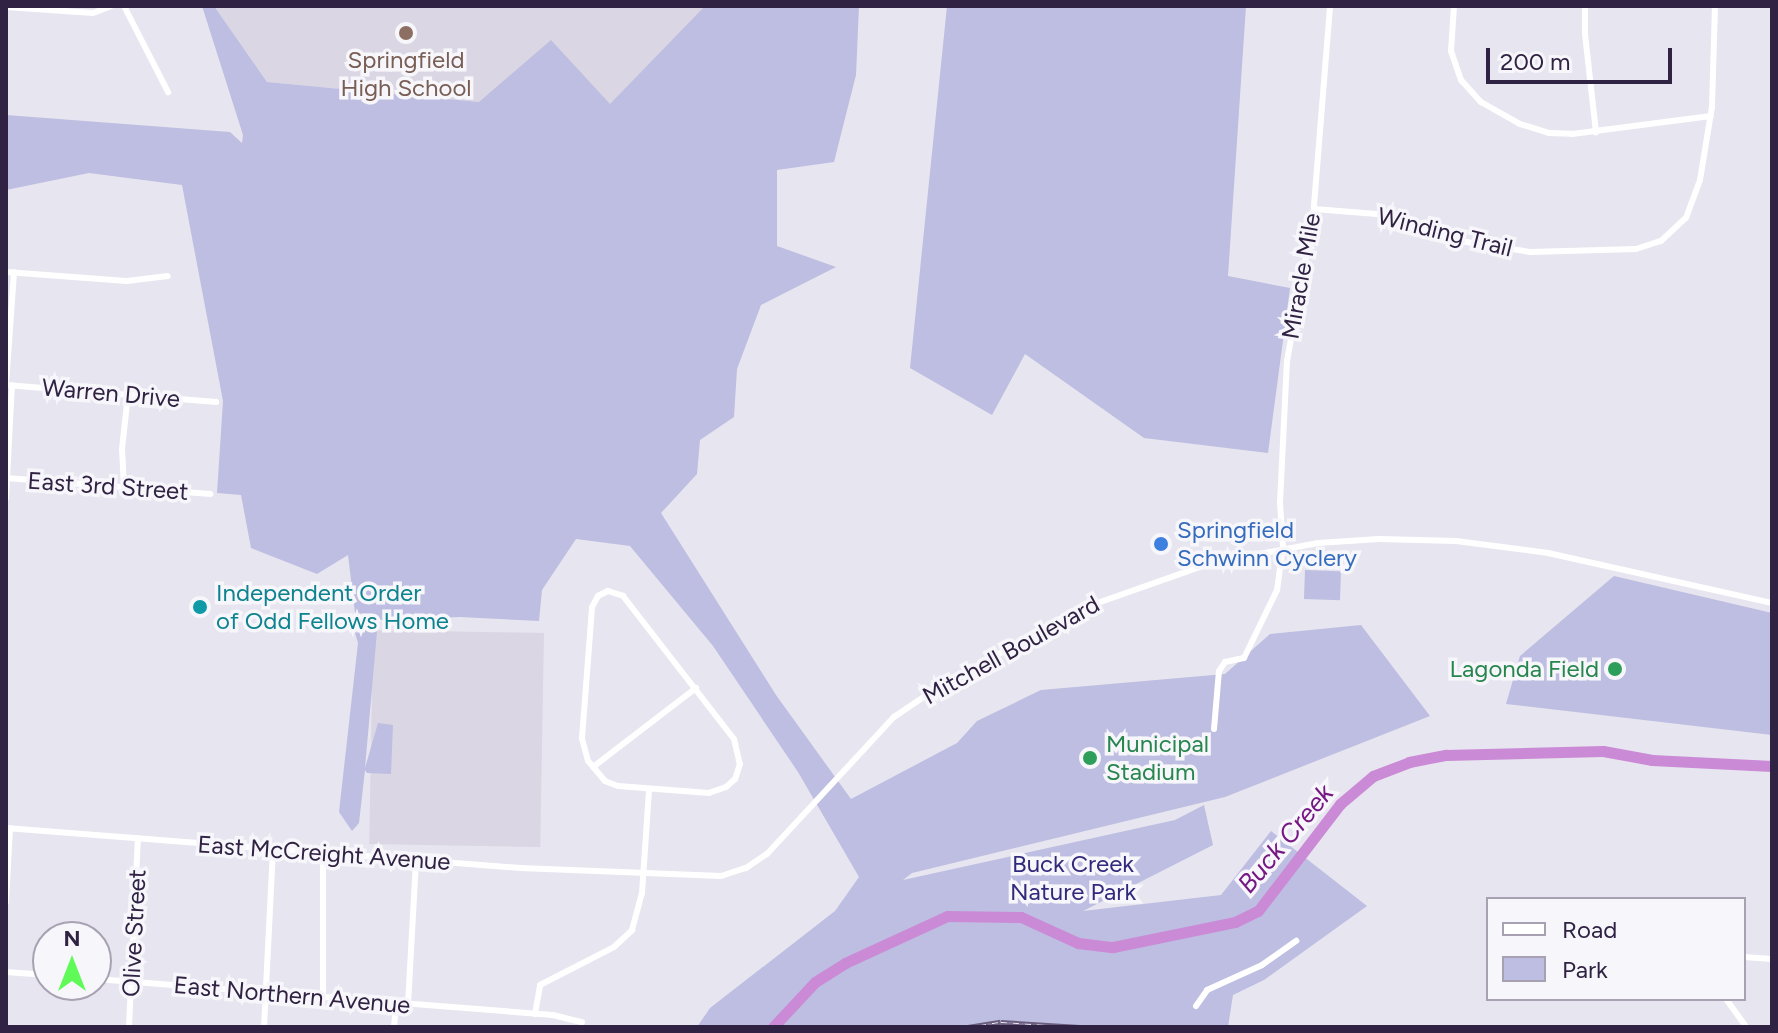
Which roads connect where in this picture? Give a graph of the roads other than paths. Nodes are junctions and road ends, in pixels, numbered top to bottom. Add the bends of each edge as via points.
1 (111, 6) edge
2 (124, 6) edge
3 (1330, 6) edge
4 (1454, 6) edge
5 (1585, 6) edge
6 (1715, 6) edge
7 (6, 7) edge
8 (168, 92) dead end
9 (1711, 116) junction
10 (1596, 132) junction
11 (1314, 209) junction
12 (6, 272) edge
13 (14, 272) junction
14 (168, 276) dead end
15 (8, 384) edge
16 (128, 395) junction
17 (216, 402) dead end
18 (7, 478) edge
19 (124, 487) junction
20 (210, 494) dead end
21 (6, 498) edge
22 (1283, 547) junction
23 (1772, 603) edge
24 (696, 688) junction
25 (1214, 729) dead end
26 (593, 767) junction
27 (649, 790) junction
28 (8, 828) edge
29 (138, 838) junction
30 (273, 849) junction
31 (323, 852) junction
32 (416, 859) junction
33 (643, 873) junction
34 (6, 902) edge
35 (1296, 941) dead end
36 (1746, 957) edge
37 (1772, 959) edge
38 (6, 972) edge
39 (32, 974) edge
40 (112, 980) edge
41 (131, 982) junction
42 (266, 993) junction
43 (323, 997) junction
44 (1727, 1001) edge
45 (396, 1003) junction
46 (408, 1004) junction
47 (1196, 1006) dead end
48 (535, 1014) junction
49 (582, 1022) dead end
50 (129, 1027) edge
51 (264, 1027) edge
52 (394, 1027) edge
53 (1746, 1027) edge

1 - 7 street via 93,13
2 - 8 street
3 - 11 street, Miracle Mile
4 - 10 street via 1453,62 1473,96 1536,130
5 - 10 street
6 - 9 street, Winding Trail
9 - 10 street
9 - 11 street, Winding Trail via 1691,210 1671,234 1646,247 1502,249 1460,241 1397,218
11 - 22 street, Miracle Mile via 1287,361
12 - 13 street
13 - 14 street via 127,281
13 - 15 street
15 - 16 street, Warren Drive
15 - 18 street
16 - 17 street, Warren Drive
16 - 19 street
18 - 19 street, East 3rd Street
18 - 21 street
19 - 20 street, East 3rd Street
22 - 23 street, Mitchell Boulevard via 1379,539 1493,544
22 - 25 street, Miracle Mile via 1277,590 1244,658 1225,662 1219,671
22 - 33 street, Mitchell Boulevard via 1211,563 1107,597 925,696 894,717 787,834 746,868 705,878
24 - 26 street
24 - 26 street via 623,596 604,592 592,607 583,722 583,746
24 - 27 street via 734,739 738,771 732,782 709,793
26 - 27 street via 612,784
27 - 33 street
28 - 29 street, East McCreight Avenue
28 - 34 street
29 - 30 street, East McCreight Avenue
29 - 41 street, Olive Street
30 - 31 street, East McCreight Avenue
30 - 42 street
31 - 32 street, East McCreight Avenue
31 - 43 street
32 - 33 street, East McCreight Avenue
32 - 46 street
33 - 48 street via 640,910 627,937 544,981
35 - 47 street via 1262,965 1207,990
36 - 37 street
38 - 39 street
40 - 41 street, East Northern Avenue
41 - 42 street, East Northern Avenue
41 - 50 street, Olive Street
42 - 43 street, East Northern Avenue
42 - 51 street
43 - 45 street, East Northern Avenue
44 - 53 street
45 - 46 street, East Northern Avenue
45 - 52 street
46 - 48 street, East Northern Avenue
48 - 49 street, East Northern Avenue

